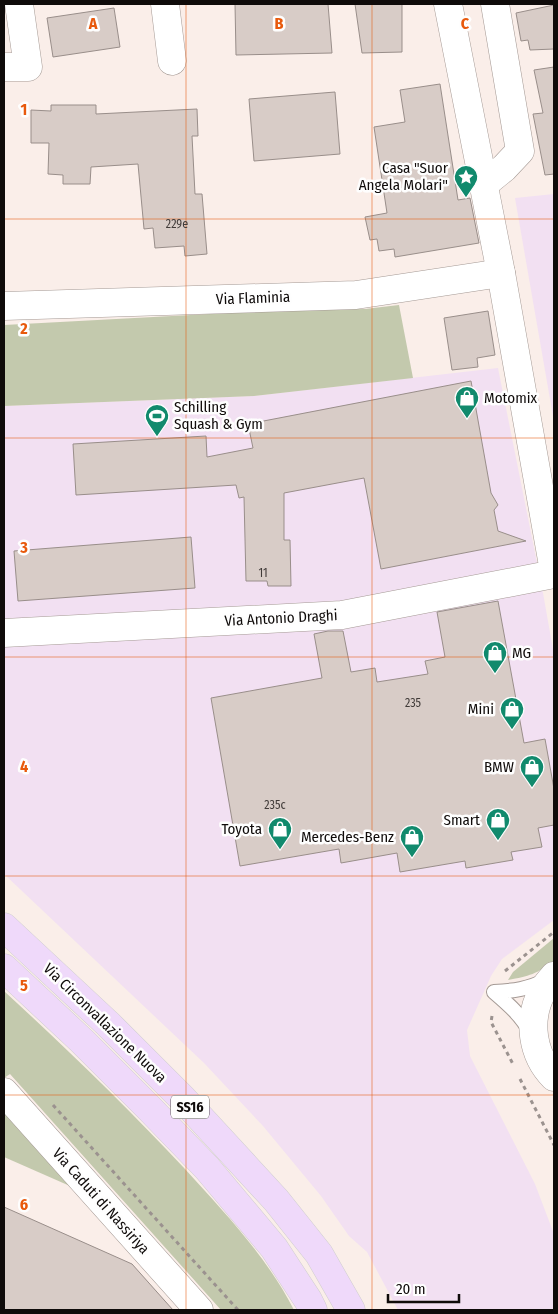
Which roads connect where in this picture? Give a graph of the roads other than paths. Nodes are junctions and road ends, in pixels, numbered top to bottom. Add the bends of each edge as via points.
1 (19, 4) edge
2 (165, 4) edge
3 (448, 4) edge
4 (494, 4) edge
5 (172, 61) dead end
6 (4, 67) edge
7 (482, 185) junction
8 (501, 274) junction
9 (4, 306) edge
10 (554, 573) edge
11 (4, 632) edge
12 (4, 927) edge
13 (4, 968) edge
14 (554, 976) edge
15 (536, 1045) junction
16 (554, 1077) edge
17 (4, 1092) edge
18 (199, 1310) edge
19 (313, 1310) edge
20 (351, 1310) edge

1 - 6 street via 28,68
2 - 5 street
3 - 7 street
4 - 7 street via 520,151
7 - 8 street
8 - 9 street, Via Flaminia via 356,295
8 - 10 street
10 - 11 street, Via Antonio Draghi via 342,615
12 - 20 main road, Via Circonvallazione Nuova / SS16 via 183,1099 276,1200 319,1254
13 - 19 main road, Via Circonvallazione Nuova / SS16 via 82,1041 207,1168 274,1248
14 - 15 street via 542,991 536,1008 533,1026
14 - 15 lane via 536,986 494,992 517,1013
15 - 16 street via 541,1060
17 - 18 street, Via Caduti di Nassiriya

